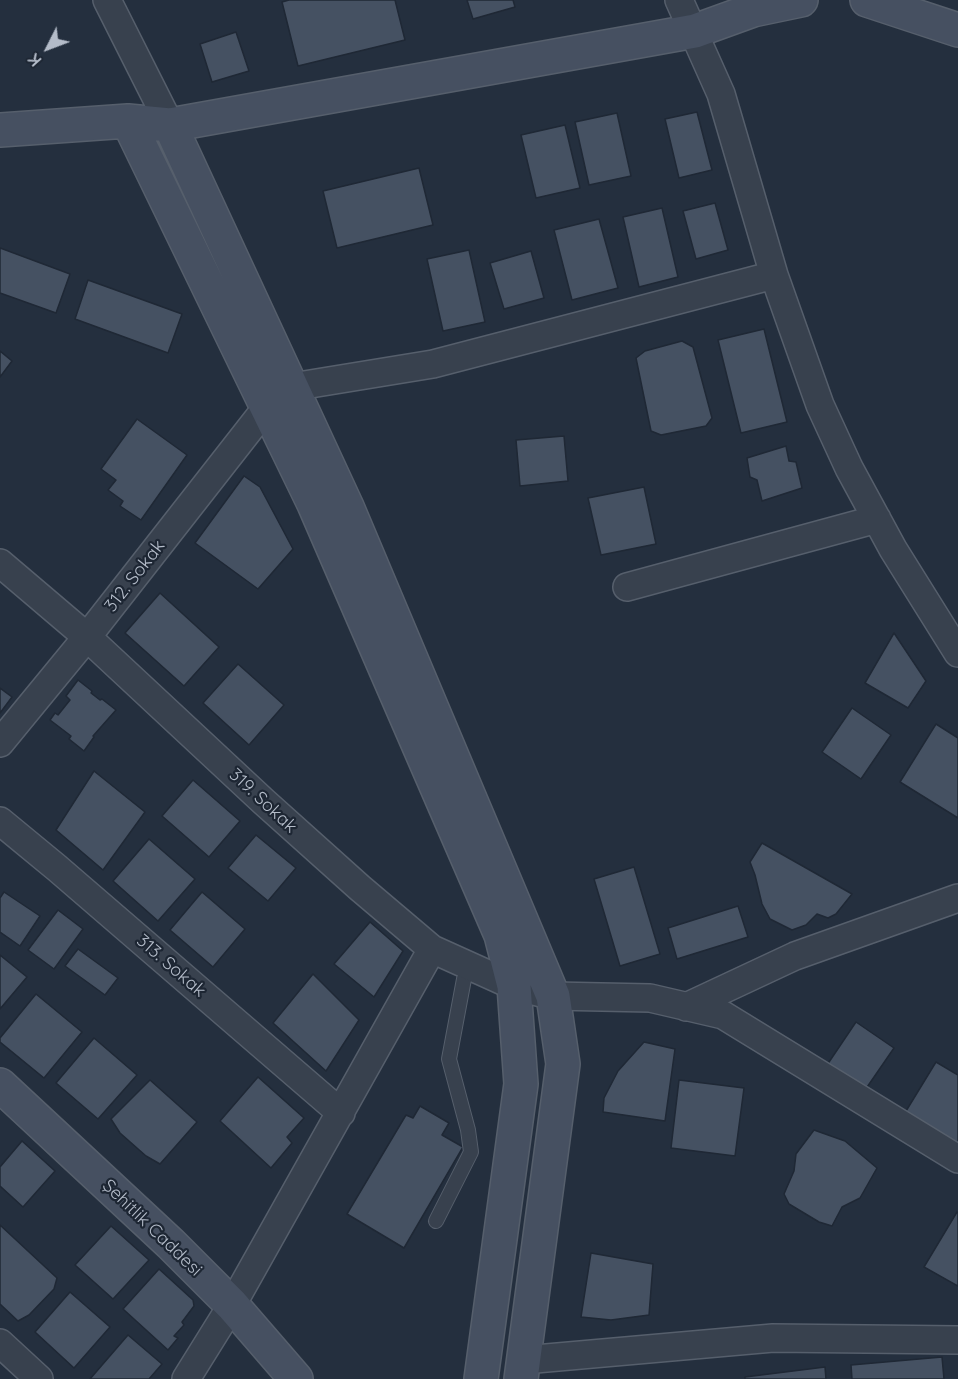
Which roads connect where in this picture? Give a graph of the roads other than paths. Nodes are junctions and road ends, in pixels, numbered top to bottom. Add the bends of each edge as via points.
1 (108, 0) edge
2 (679, 0) edge
3 (801, 0) edge
4 (867, 0) edge
5 (762, 5) edge
6 (958, 30) edge
7 (694, 32) junction
8 (128, 121) junction
9 (170, 125) junction
10 (0, 130) edge
11 (774, 275) junction
12 (279, 397) junction
13 (877, 519) junction
14 (0, 563) edge
15 (627, 587) dead end
16 (87, 637) junction
17 (958, 653) edge
18 (0, 743) edge
19 (0, 821) edge
20 (958, 898) edge
21 (432, 949) junction
22 (472, 966) junction
23 (514, 986) junction
24 (553, 996) junction
25 (686, 1006) junction
26 (0, 1085) edge
27 (341, 1113) junction
28 (958, 1159) edge
29 (436, 1221) dead end
30 (232, 1305) junction
31 (958, 1340) edge
32 (0, 1343) edge
33 (522, 1369) edge
34 (39, 1379) edge
35 (186, 1379) edge
36 (296, 1379) edge
37 (481, 1379) edge

1 - 9 street
2 - 7 street
3 - 5 street
4 - 6 street
5 - 7 street
7 - 9 street
7 - 11 street via 722,94
8 - 9 street
8 - 10 street
8 - 12 street
9 - 12 street
11 - 12 street via 433,364
11 - 13 street via 820,405
12 - 16 street, 312. Sokak
12 - 23 street via 314,504 501,935
12 - 24 street via 347,507
13 - 15 street
13 - 17 street
14 - 16 street, 319. Sokak
16 - 18 street, 312. Sokak
16 - 21 street, 319. Sokak via 262,801
19 - 27 street, 313. Sokak
20 - 25 street via 795,956
21 - 22 street, 319. Sokak
21 - 27 street
22 - 23 street, 319. Sokak
22 - 29 lane via 464,979 449,1059 471,1152
23 - 24 street, 319. Sokak
23 - 37 street via 521,1084
24 - 25 street, 319. Sokak via 650,998
24 - 33 street via 562,1064
25 - 28 street, 319. Sokak via 723,1015
26 - 30 street, Şehitlik Caddesi
27 - 30 street
30 - 35 street
30 - 36 street, Şehitlik Caddesi
31 - 33 street via 772,1338
32 - 34 street

